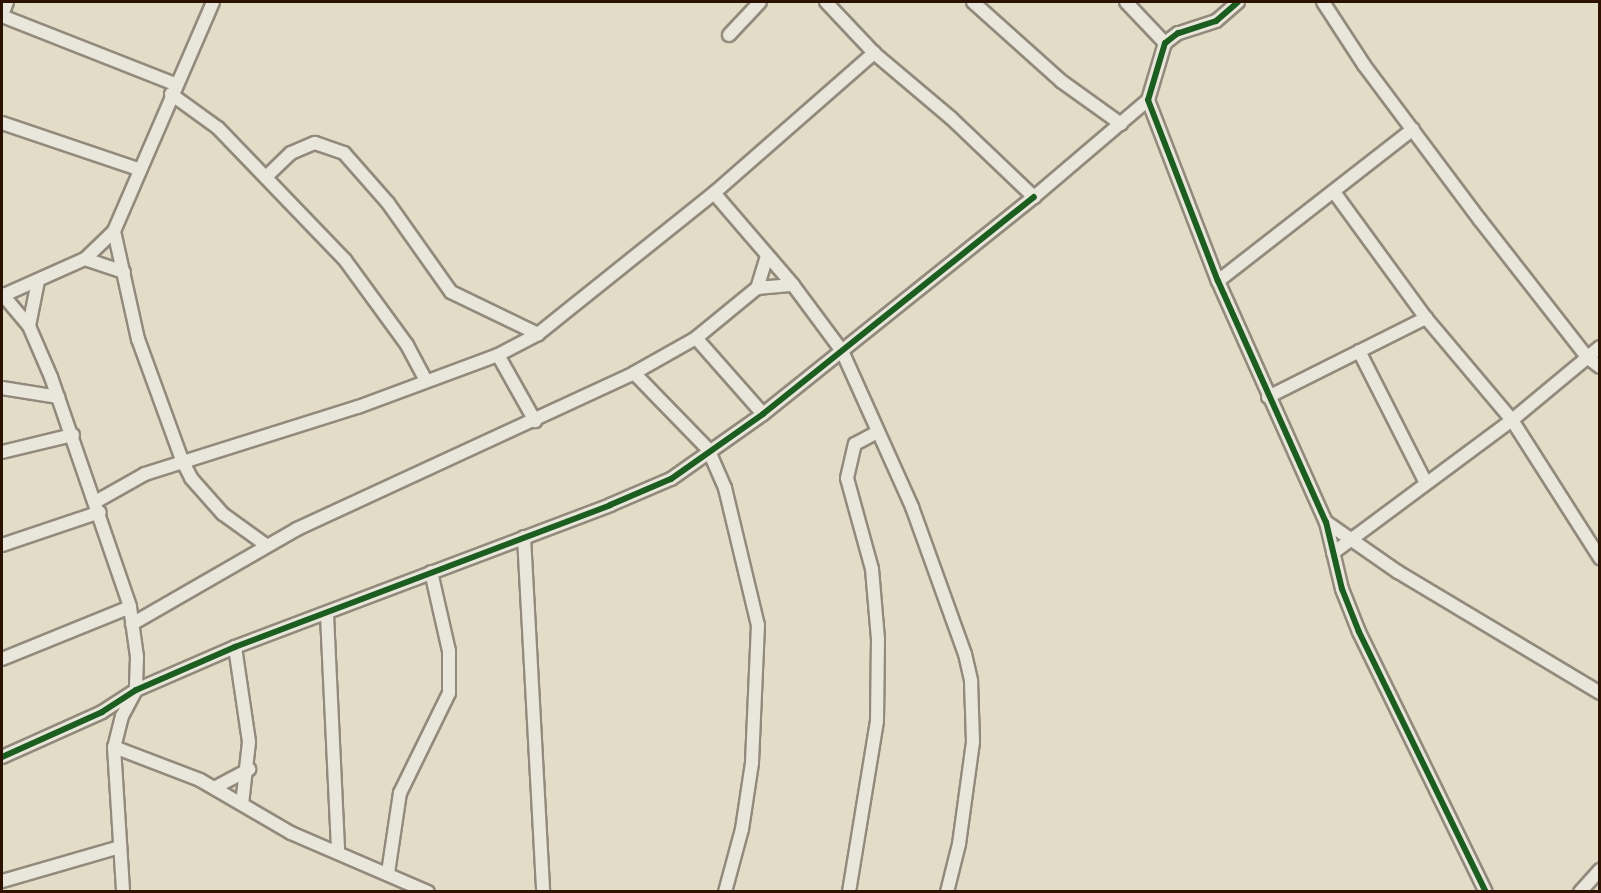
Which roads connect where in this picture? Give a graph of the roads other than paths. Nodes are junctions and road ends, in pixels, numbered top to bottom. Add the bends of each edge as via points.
1 (7, 2) edge
2 (213, 2) edge
3 (760, 2) edge
4 (826, 2) edge
5 (973, 2) edge
6 (1126, 2) edge
7 (1238, 2) edge
8 (1323, 2) edge
9 (2, 15) edge
10 (729, 34) dead end
11 (1165, 43) junction
12 (874, 53) junction
13 (173, 89) junction
14 (1148, 100) junction
15 (2, 123) edge
16 (1121, 124) junction
17 (1413, 129) junction
18 (138, 168) junction
19 (267, 176) junction
20 (1334, 192) junction
21 (714, 193) junction
22 (1034, 197) junction
23 (114, 231) junction
24 (767, 256) junction
25 (85, 259) junction
26 (124, 272) junction
27 (38, 281) junction
28 (1218, 281) junction
29 (793, 285) junction
30 (757, 288) junction
31 (3, 295) edge
32 (1425, 318) junction
33 (29, 326) junction
34 (538, 333) junction
35 (696, 338) junction
36 (1599, 347) edge
37 (842, 351) junction
38 (1359, 351) junction
39 (498, 355) junction
40 (1587, 357) junction
41 (1599, 367) edge
42 (634, 373) junction
43 (425, 379) junction
44 (2, 388) edge
45 (58, 397) junction
46 (1268, 397) junction
47 (763, 414) junction
48 (1512, 420) junction
49 (534, 422) junction
50 (878, 432) junction
51 (74, 435) junction
52 (708, 449) junction
53 (2, 452) edge
54 (182, 460) junction
55 (1426, 483) junction
56 (98, 507) junction
57 (1326, 522) junction
58 (524, 537) junction
59 (1349, 540) junction
60 (2, 545) edge
61 (266, 545) junction
62 (1333, 553) junction
63 (1599, 558) edge
64 (431, 572) junction
65 (130, 607) junction
66 (327, 615) junction
67 (132, 624) junction
68 (235, 647) junction
69 (2, 659) edge
70 (136, 690) junction
71 (1599, 693) edge
72 (114, 747) junction
73 (2, 757) edge
74 (249, 769) junction
75 (214, 788) junction
76 (242, 804) junction
77 (120, 847) junction
78 (338, 852) junction
79 (1599, 870) edge
80 (388, 873) junction
81 (2, 881) edge
82 (123, 891) edge
83 (428, 891) edge
84 (543, 891) edge
85 (725, 891) edge
86 (849, 891) edge
87 (947, 891) edge
88 (1486, 891) edge
89 (1580, 891) edge

1 - 9 street
2 - 13 street
3 - 10 street
4 - 12 street
5 - 16 street via 1061,81
6 - 11 street
7 - 11 street via 1216,21 1178,33
8 - 17 street
9 - 13 street
11 - 14 street
12 - 21 street
12 - 22 street via 951,118
13 - 18 street
13 - 19 street
14 - 16 street
14 - 28 street
15 - 18 street
16 - 22 street
17 - 20 street
17 - 40 street
18 - 23 street
19 - 34 street via 291,153 315,143 345,153 388,203 451,292
19 - 43 street via 345,260 407,345
20 - 28 street
20 - 32 street
21 - 24 street
21 - 34 street
22 - 37 street
23 - 25 street
23 - 26 street
24 - 29 street
24 - 30 street
25 - 26 street
25 - 27 street
26 - 54 street via 138,339
27 - 31 street
27 - 33 street
28 - 46 street
29 - 30 street
29 - 37 street
30 - 35 street
31 - 33 street
32 - 38 street
32 - 48 street
33 - 45 street
34 - 39 street
35 - 42 street
35 - 47 street
36 - 40 street
37 - 47 street
37 - 50 street
38 - 46 street
38 - 55 street
39 - 43 street
39 - 49 street
40 - 41 street
40 - 48 street
42 - 49 street
42 - 52 street
43 - 54 street via 358,407
44 - 45 street
45 - 51 street
46 - 57 street
47 - 52 street
48 - 55 street
48 - 63 street
49 - 61 street
50 - 86 street via 855,444 847,478 872,569 878,639 877,721
50 - 87 street via 939,578 971,681 974,742 959,844
51 - 53 street
51 - 56 street
52 - 58 street via 671,479
52 - 85 street via 725,488 758,625 752,763 742,828
54 - 56 street via 120,486
54 - 61 street via 191,478 223,514
55 - 59 street
56 - 60 street
56 - 65 street
57 - 59 street
57 - 62 street
58 - 64 street
58 - 84 street
59 - 62 street
59 - 71 street
61 - 67 street
62 - 88 street via 1359,632
64 - 66 street
64 - 80 street via 449,651 449,693 400,794
65 - 67 street
65 - 69 street
66 - 68 street
66 - 78 street
67 - 70 street
68 - 70 street
68 - 74 street via 247,712
70 - 72 street via 119,724
70 - 73 street via 102,712
72 - 75 street
72 - 77 street
74 - 75 street
74 - 76 street
75 - 76 street
76 - 78 street via 291,833
77 - 81 street
77 - 82 street
78 - 80 street
79 - 89 street
80 - 83 street

